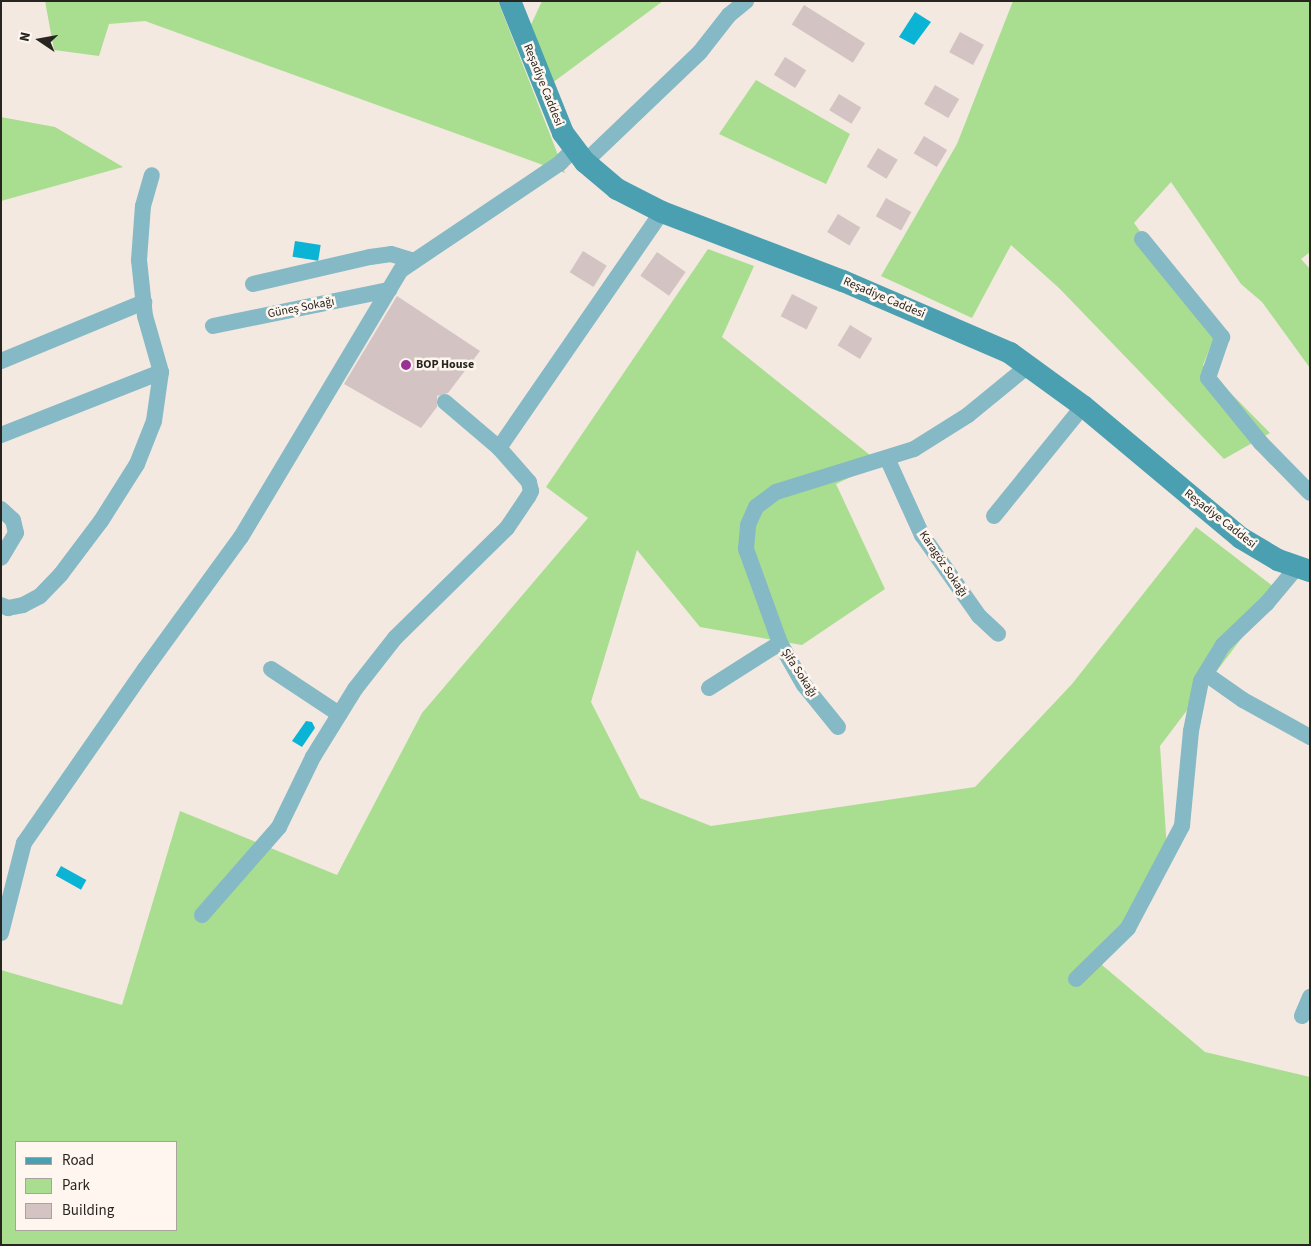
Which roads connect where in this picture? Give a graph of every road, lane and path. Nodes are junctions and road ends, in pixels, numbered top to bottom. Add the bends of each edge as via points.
1 (510, 1) edge
2 (746, 1) edge
3 (580, 156) junction
4 (152, 174) dead end
5 (662, 212) junction
6 (1142, 239) dead end
7 (414, 261) junction
8 (253, 284) dead end
9 (389, 290) junction
10 (144, 302) junction
11 (213, 326) dead end
12 (1, 361) edge
13 (1029, 365) junction
14 (161, 372) junction
15 (445, 402) dead end
16 (1083, 406) junction
17 (1, 435) edge
18 (499, 448) junction
19 (887, 458) junction
20 (1310, 493) edge
21 (1, 509) edge
22 (994, 516) dead end
23 (1, 558) edge
24 (1303, 569) edge
25 (1, 605) edge
26 (998, 634) dead end
27 (780, 643) junction
28 (271, 669) dead end
29 (1206, 674) junction
30 (709, 688) dead end
31 (339, 714) junction
32 (838, 727) dead end
33 (1310, 738) edge
34 (202, 915) dead end
35 (1, 933) edge
36 (1076, 979) dead end
37 (1310, 997) edge
38 (1302, 1016) dead end

1 - 3 street, Reşadiye Caddesi via 555,118
2 - 3 street via 729,15 700,52
3 - 5 street, Reşadiye Caddesi via 617,189
3 - 7 street via 560,163
4 - 10 street via 143,206 139,260
5 - 13 street, Reşadiye Caddesi via 987,341
5 - 18 street
6 - 20 street via 1222,337 1208,378 1261,443
7 - 8 street via 391,254 370,257
7 - 9 street via 401,270
9 - 11 street, Güneş Sokağı
9 - 35 street via 241,538 145,668 24,843
10 - 12 street
10 - 14 street
13 - 16 street, Reşadiye Caddesi
13 - 19 street, Şifa Sokağı via 968,415 914,449
14 - 17 street
14 - 25 street via 154,421 137,464 101,521 40,596 23,605 8,608
15 - 18 street
16 - 22 street
16 - 24 street, Reşadiye Caddesi via 1241,538
18 - 31 street via 529,482 531,491 528,497 507,528 395,638
19 - 26 street, Karagöz Sokağı via 922,535 979,616
19 - 27 street, Şifa Sokağı via 776,492 756,507 748,525 746,549
21 - 23 street via 16,528 14,538
24 - 29 street via 1224,645
27 - 30 street
27 - 32 street, Şifa Sokağı via 804,685
28 - 31 street
29 - 33 street via 1243,700
29 - 36 street via 1201,681 1192,731 1182,826 1128,928
31 - 34 street via 313,757 280,828
37 - 38 street

